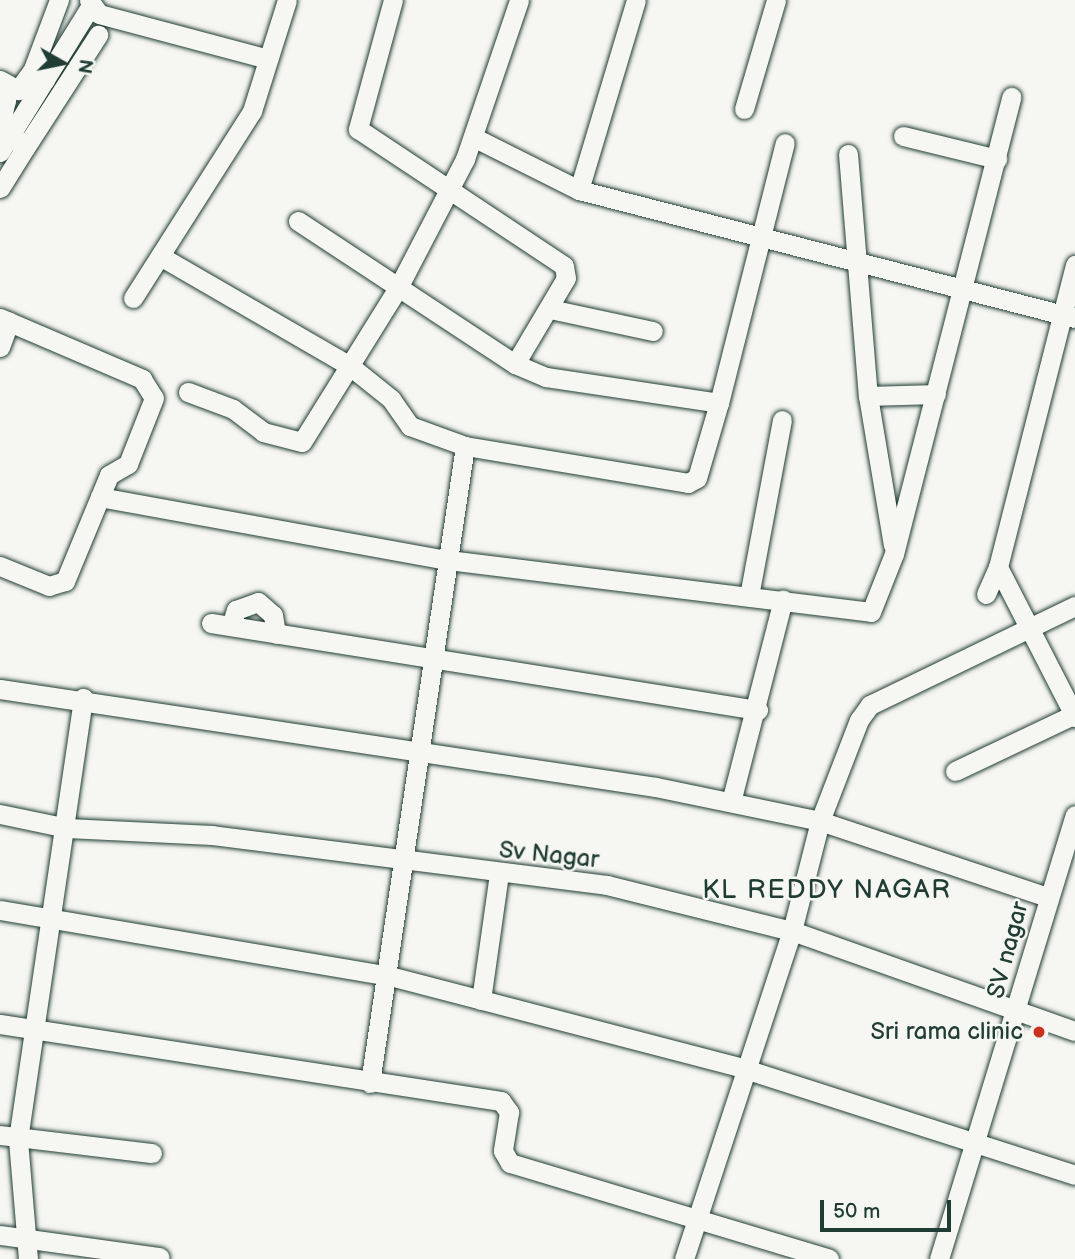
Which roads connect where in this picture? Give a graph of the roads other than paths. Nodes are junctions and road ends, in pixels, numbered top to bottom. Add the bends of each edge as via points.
1 (59, 0) edge
2 (287, 0) edge
3 (393, 0) edge
4 (519, 0) edge
5 (636, 0) edge
6 (776, 0) edge
7 (90, 4) edge
8 (98, 35) dead end
9 (268, 59) junction
10 (39, 74) junction
11 (0, 80) edge
12 (0, 97) edge
13 (1011, 97) dead end
14 (744, 110) dead end
15 (4, 126) edge
16 (473, 136) junction
17 (902, 136) dead end
18 (785, 143) dead end
19 (25, 148) junction
20 (0, 152) edge
21 (848, 154) dead end
22 (997, 159) junction
23 (0, 188) edge
24 (579, 190) junction
25 (448, 194) junction
26 (298, 221) dead end
27 (761, 238) junction
28 (160, 256) junction
29 (855, 260) junction
30 (1075, 265) edge
31 (399, 286) junction
32 (964, 291) junction
33 (133, 298) dead end
34 (550, 309) junction
35 (1069, 316) edge
36 (5, 320) edge
37 (653, 331) dead end
38 (0, 347) edge
39 (515, 364) junction
40 (350, 366) junction
41 (188, 392) dead end
42 (936, 394) junction
43 (868, 396) junction
44 (719, 403) junction
45 (782, 421) dead end
46 (465, 446) junction
47 (100, 497) junction
48 (894, 554) junction
49 (448, 560) junction
50 (0, 566) edge
51 (998, 567) junction
52 (986, 594) dead end
53 (749, 596) junction
54 (783, 600) junction
55 (1075, 606) edge
56 (1028, 627) junction
57 (276, 634) junction
58 (432, 661) junction
59 (0, 689) edge
60 (83, 698) junction
61 (758, 710) junction
62 (1074, 715) edge
63 (419, 750) junction
64 (955, 771) dead end
65 (731, 802) junction
66 (0, 814) edge
67 (1075, 814) edge
68 (820, 821) junction
69 (67, 828) junction
70 (401, 863) junction
71 (499, 874) junction
72 (1047, 897) junction
73 (0, 910) edge
74 (52, 917) junction
75 (792, 931) junction
76 (386, 975) junction
77 (481, 1000) junction
78 (1017, 1012) junction
79 (0, 1024) edge
80 (33, 1028) junction
81 (1075, 1031) edge
82 (742, 1068) junction
83 (370, 1083) junction
84 (9, 1137) edge
85 (973, 1144) junction
86 (152, 1153) dead end
87 (1075, 1175) edge
88 (694, 1219) junction
89 (23, 1234) junction
90 (0, 1235) edge
91 (159, 1257) dead end
92 (28, 1259) edge
93 (684, 1259) edge
94 (829, 1259) edge
95 (939, 1259) edge

1 - 10 street
2 - 9 street
3 - 25 street via 358,129
4 - 16 street
5 - 24 street
6 - 14 street
7 - 9 street
7 - 10 street
8 - 19 street
9 - 28 street via 252,111
10 - 11 street via 18,90
10 - 15 street
12 - 15 street via 6,100
13 - 22 street
15 - 19 street
15 - 20 street
16 - 24 street
16 - 25 street
17 - 22 street
18 - 27 street
19 - 23 street
21 - 29 street
22 - 32 street
24 - 27 street
25 - 31 street
25 - 34 street via 564,266 566,278
26 - 31 street
27 - 29 street
27 - 44 street
28 - 33 street
28 - 40 street
29 - 32 street
29 - 43 street
30 - 35 street
31 - 39 street
31 - 40 street
32 - 35 street
32 - 42 street
34 - 37 street
34 - 39 street
35 - 51 street
36 - 38 street
36 - 47 street via 149,385 154,398 128,464 109,475
39 - 44 street via 546,377
40 - 41 street via 302,442 263,432 233,410
40 - 46 street via 391,399 410,425
42 - 43 street
42 - 48 street
43 - 48 street
44 - 46 street via 697,478 688,483
45 - 53 street
46 - 49 street
47 - 49 street
47 - 50 street via 61,585
48 - 54 street via 871,612
49 - 53 street
49 - 58 street
51 - 52 street
51 - 56 street
53 - 54 street
54 - 61 street
55 - 56 street
56 - 62 street
56 - 68 street via 870,705
57 - 57 street via 221,624 236,610 258,602 273,615
57 - 58 street
58 - 61 street
58 - 63 street
59 - 60 street
60 - 63 street
60 - 69 street
61 - 65 street
62 - 64 street
63 - 65 street
63 - 70 street
65 - 68 street
66 - 69 street, Sv Nagar
67 - 72 street, SV nagar
68 - 72 street
68 - 75 street
69 - 70 street, Sv Nagar via 212,835
69 - 74 street
70 - 71 street, Sv Nagar
70 - 76 street
71 - 75 street, Sv Nagar via 607,885
71 - 77 street
72 - 78 street, SV nagar
73 - 74 street
74 - 76 street
74 - 80 street
75 - 78 street, Sv Nagar
75 - 82 street
76 - 77 street
76 - 83 street
77 - 82 street
78 - 81 street, Sv Nagar
78 - 85 street, SV nagar
79 - 80 street
80 - 83 street
80 - 84 street
82 - 85 street
82 - 88 street
83 - 88 street via 501,1101 509,1112 503,1151 510,1163
84 - 86 street
84 - 89 street
85 - 87 street
85 - 95 street, SV nagar
88 - 93 street
88 - 94 street
89 - 90 street
89 - 91 street
89 - 92 street

